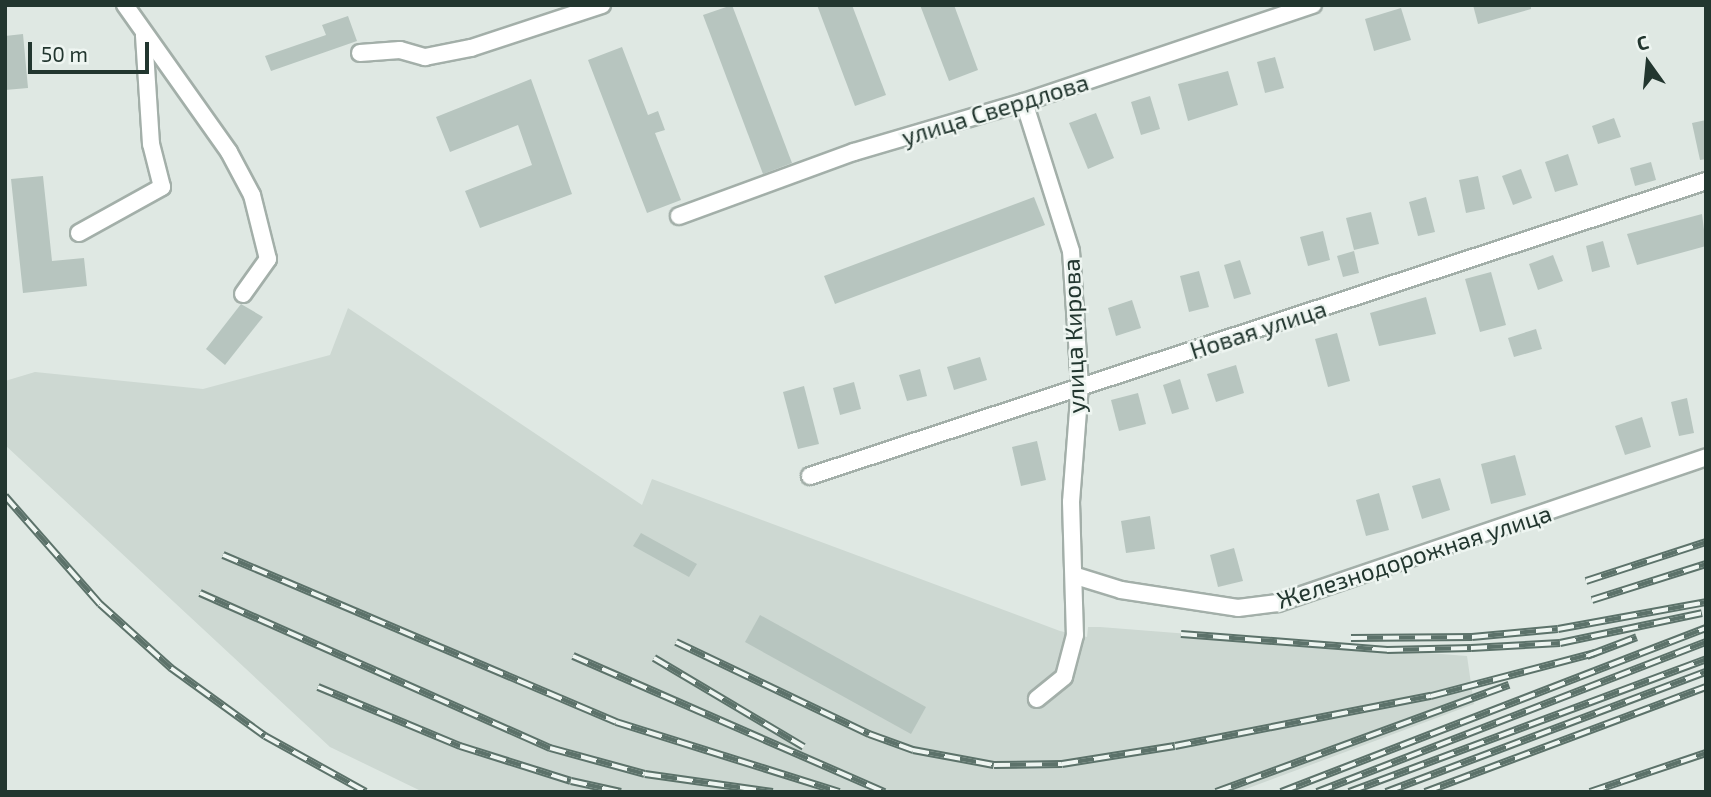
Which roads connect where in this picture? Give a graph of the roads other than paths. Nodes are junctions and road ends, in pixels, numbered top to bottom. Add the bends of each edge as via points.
1 (125, 5) edge
2 (602, 5) edge
3 (1313, 5) edge
4 (144, 32) junction
5 (360, 53) dead end
6 (1024, 102) junction
7 (1706, 181) edge
8 (679, 216) dead end
9 (79, 233) dead end
10 (243, 294) dead end
11 (1080, 385) junction
12 (1706, 457) edge
13 (810, 476) dead end
14 (1076, 576) junction
15 (1037, 699) dead end

1 - 4 street
2 - 5 street via 425,57 400,50
3 - 6 street, улица Свердлова
4 - 9 street via 151,144 162,187
4 - 10 street via 229,152 252,195 268,259
6 - 8 street, улица Свердлова via 854,152
6 - 11 street, улица Кирова via 1071,251
7 - 11 street, Новая улица
11 - 13 street, Новая улица
11 - 14 street, улица Кирова via 1071,502
12 - 14 street, Железнодорожная улица via 1278,603 1238,608 1121,590
14 - 15 street, улица Кирова via 1075,635 1064,677

